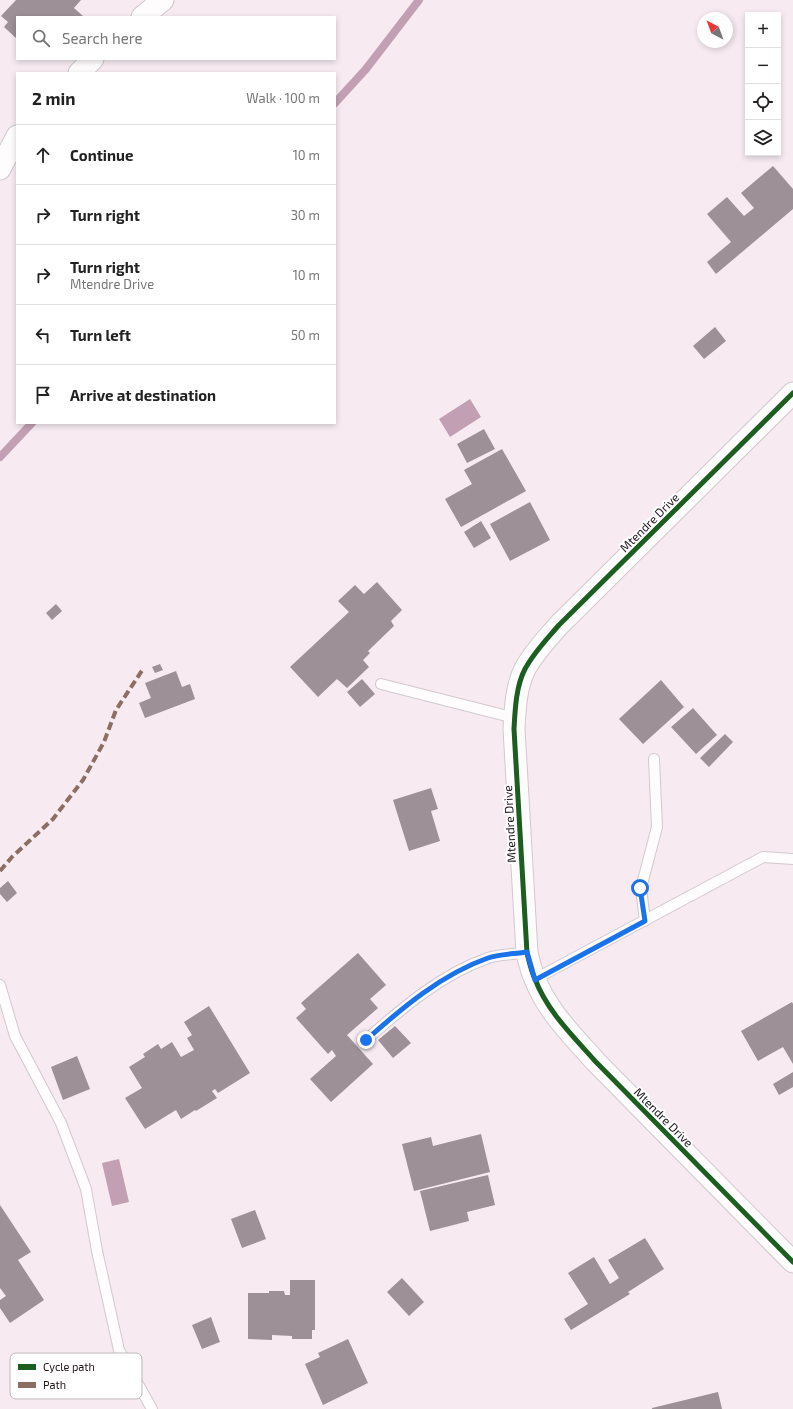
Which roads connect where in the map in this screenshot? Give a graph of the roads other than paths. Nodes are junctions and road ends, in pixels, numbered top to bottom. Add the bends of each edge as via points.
1 (163, 0) edge
2 (143, 16) edge
3 (92, 60) edge
4 (79, 72) edge
5 (16, 138) edge
6 (0, 168) edge
7 (793, 393) edge
8 (381, 684) dead end
9 (515, 718) junction
10 (654, 758) dead end
11 (793, 859) edge
12 (645, 921) junction
13 (527, 952) junction
14 (535, 980) junction
15 (0, 985) edge
16 (366, 1040) dead end
17 (793, 1262) edge
18 (121, 1353) edge
19 (142, 1391) edge
20 (152, 1409) edge

1 - 2 street
3 - 4 street
5 - 6 street
7 - 9 street, Mtendre Drive via 538,648 524,670 516,699
8 - 9 lane
9 - 13 street, Mtendre Drive
10 - 12 lane via 657,827 640,888
11 - 12 lane via 763,857
12 - 14 lane
13 - 14 street, Mtendre Drive
13 - 16 lane via 489,957 447,977 399,1011
14 - 17 street, Mtendre Drive via 550,1007 595,1061
15 - 18 lane via 15,1036 61,1123 86,1189 97,1251
19 - 20 lane

